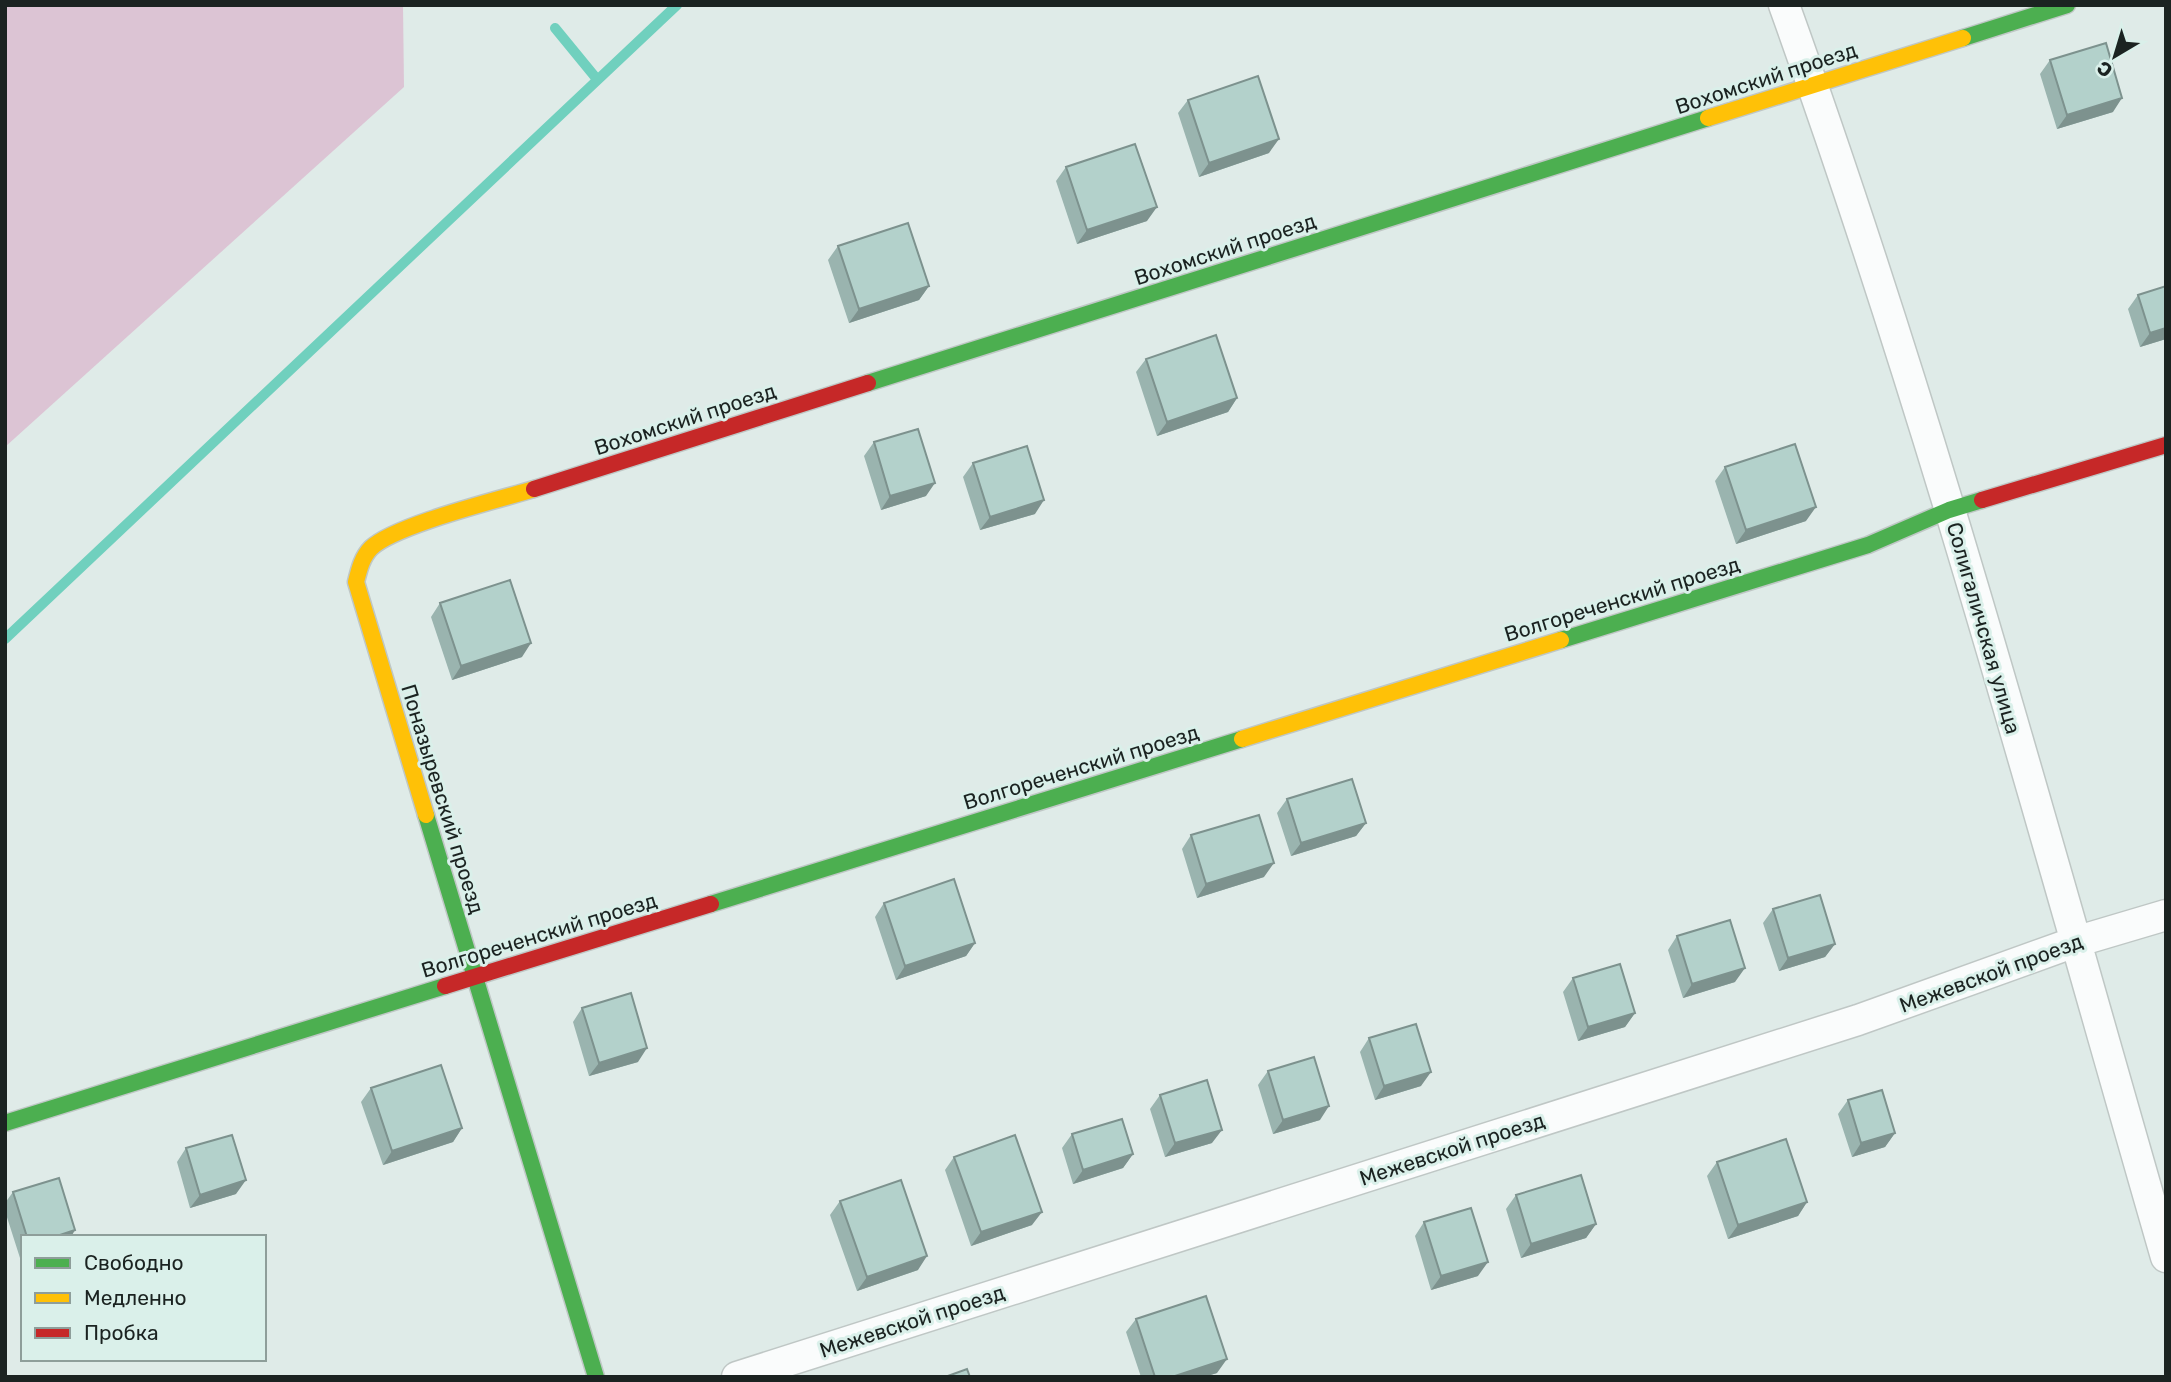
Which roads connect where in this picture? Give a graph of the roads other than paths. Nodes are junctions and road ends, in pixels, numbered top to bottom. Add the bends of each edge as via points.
1 (1784, 5) edge
2 (2067, 5) edge
3 (1813, 85) junction
4 (2166, 445) edge
5 (1950, 510) junction
6 (397, 532) joint
7 (2166, 915) edge
8 (2075, 942) junction
9 (475, 977) junction
10 (5, 1122) edge
11 (2166, 1257) edge
12 (596, 1377) edge
13 (737, 1377) edge

1 - 3 street, Солигаличская улица
2 - 3 street, Вохомский проезд
3 - 5 street, Солигаличская улица
3 - 6 street, Вохомский проезд
4 - 5 street, Волгореченский проезд
5 - 8 street, Солигаличская улица
5 - 9 street, Волгореченский проезд via 1868,545
6 - 9 street, Поназыревский проезд via 377,541 360,558 356,582
7 - 8 street, Межевской проезд
8 - 11 street, Солигаличская улица
8 - 13 street, Межевской проезд via 1858,1020
9 - 10 street, Волгореченский проезд
9 - 12 street, Поназыревский проезд

